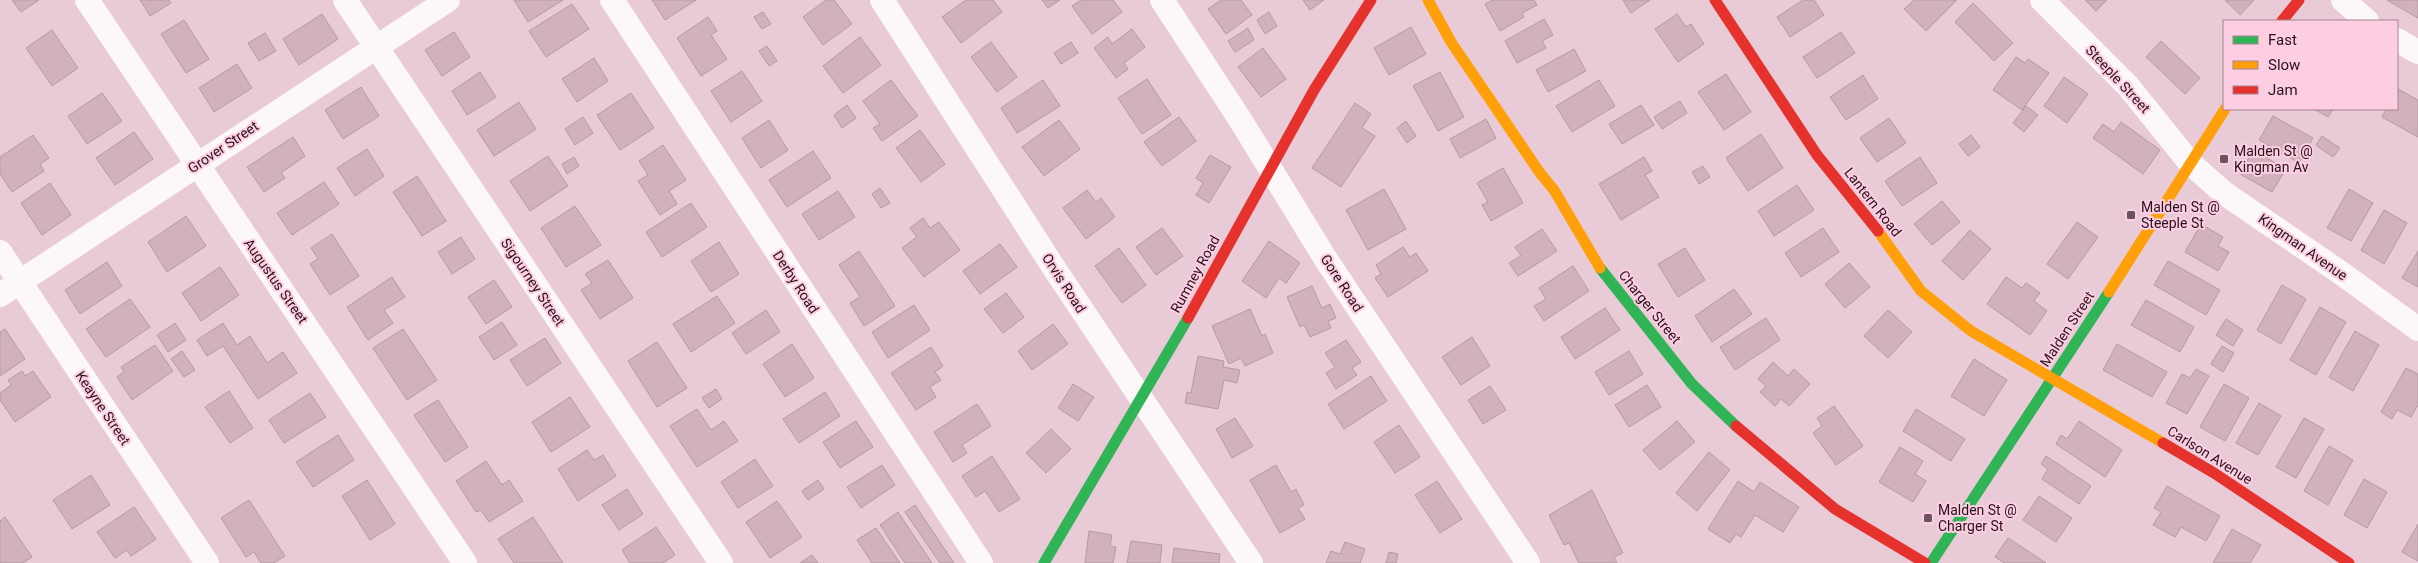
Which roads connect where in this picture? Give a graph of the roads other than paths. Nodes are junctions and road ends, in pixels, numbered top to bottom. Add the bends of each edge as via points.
1 (87, 0) edge
2 (345, 0) edge
3 (448, 0) edge
4 (612, 0) edge
5 (882, 0) edge
6 (1162, 0) edge
7 (1372, 0) edge
8 (1428, 0) edge
9 (1715, 0) edge
10 (2042, 0) edge
11 (2299, 0) edge
12 (2343, 0) edge
13 (2283, 20) edge
14 (2367, 20) edge
15 (2398, 41) edge
16 (376, 46) junction
17 (2418, 52) edge
18 (2224, 110) edge
19 (2190, 163) junction
20 (196, 165) junction
21 (1270, 169) junction
22 (0, 252) edge
23 (20, 282) junction
24 (0, 295) edge
25 (2418, 330) edge
26 (2052, 379) junction
27 (1141, 398) junction
28 (207, 563) edge
29 (464, 563) edge
30 (721, 563) edge
31 (981, 563) edge
32 (1044, 563) edge
33 (1251, 563) edge
34 (1528, 563) edge
35 (1925, 563) edge
36 (1931, 563) edge
37 (2349, 563) edge

1 - 20 street, Augustus Street
2 - 16 street, Sigourney Street
3 - 16 street, Grover Street
4 - 31 street, Derby Road
5 - 27 street, Orvis Road
6 - 21 street, Gore Road
7 - 21 street, Rumney Road via 1314,90
8 - 35 street, Charger Street via 1452,42 1554,190 1600,269 1692,384 1835,509
9 - 26 street, Lantern Road via 1817,155 1921,291 1971,330
10 - 19 street, Steeple Street via 2128,86
11 - 13 street
12 - 14 street
15 - 17 street
16 - 20 street, Grover Street
16 - 30 street, Sigourney Street
18 - 19 street, Malden Street
19 - 25 street, Kingman Avenue via 2224,193
19 - 26 street, Malden Street
20 - 23 street, Grover Street
20 - 29 street, Augustus Street
21 - 27 street, Rumney Road
21 - 34 street, Gore Road via 1325,258
22 - 23 street, Keayne Street
23 - 24 street, Grover Street
23 - 28 street, Keayne Street
26 - 36 street, Malden Street
26 - 37 street, Carlson Avenue via 2214,473
27 - 32 street, Rumney Road
27 - 33 street, Orvis Road

